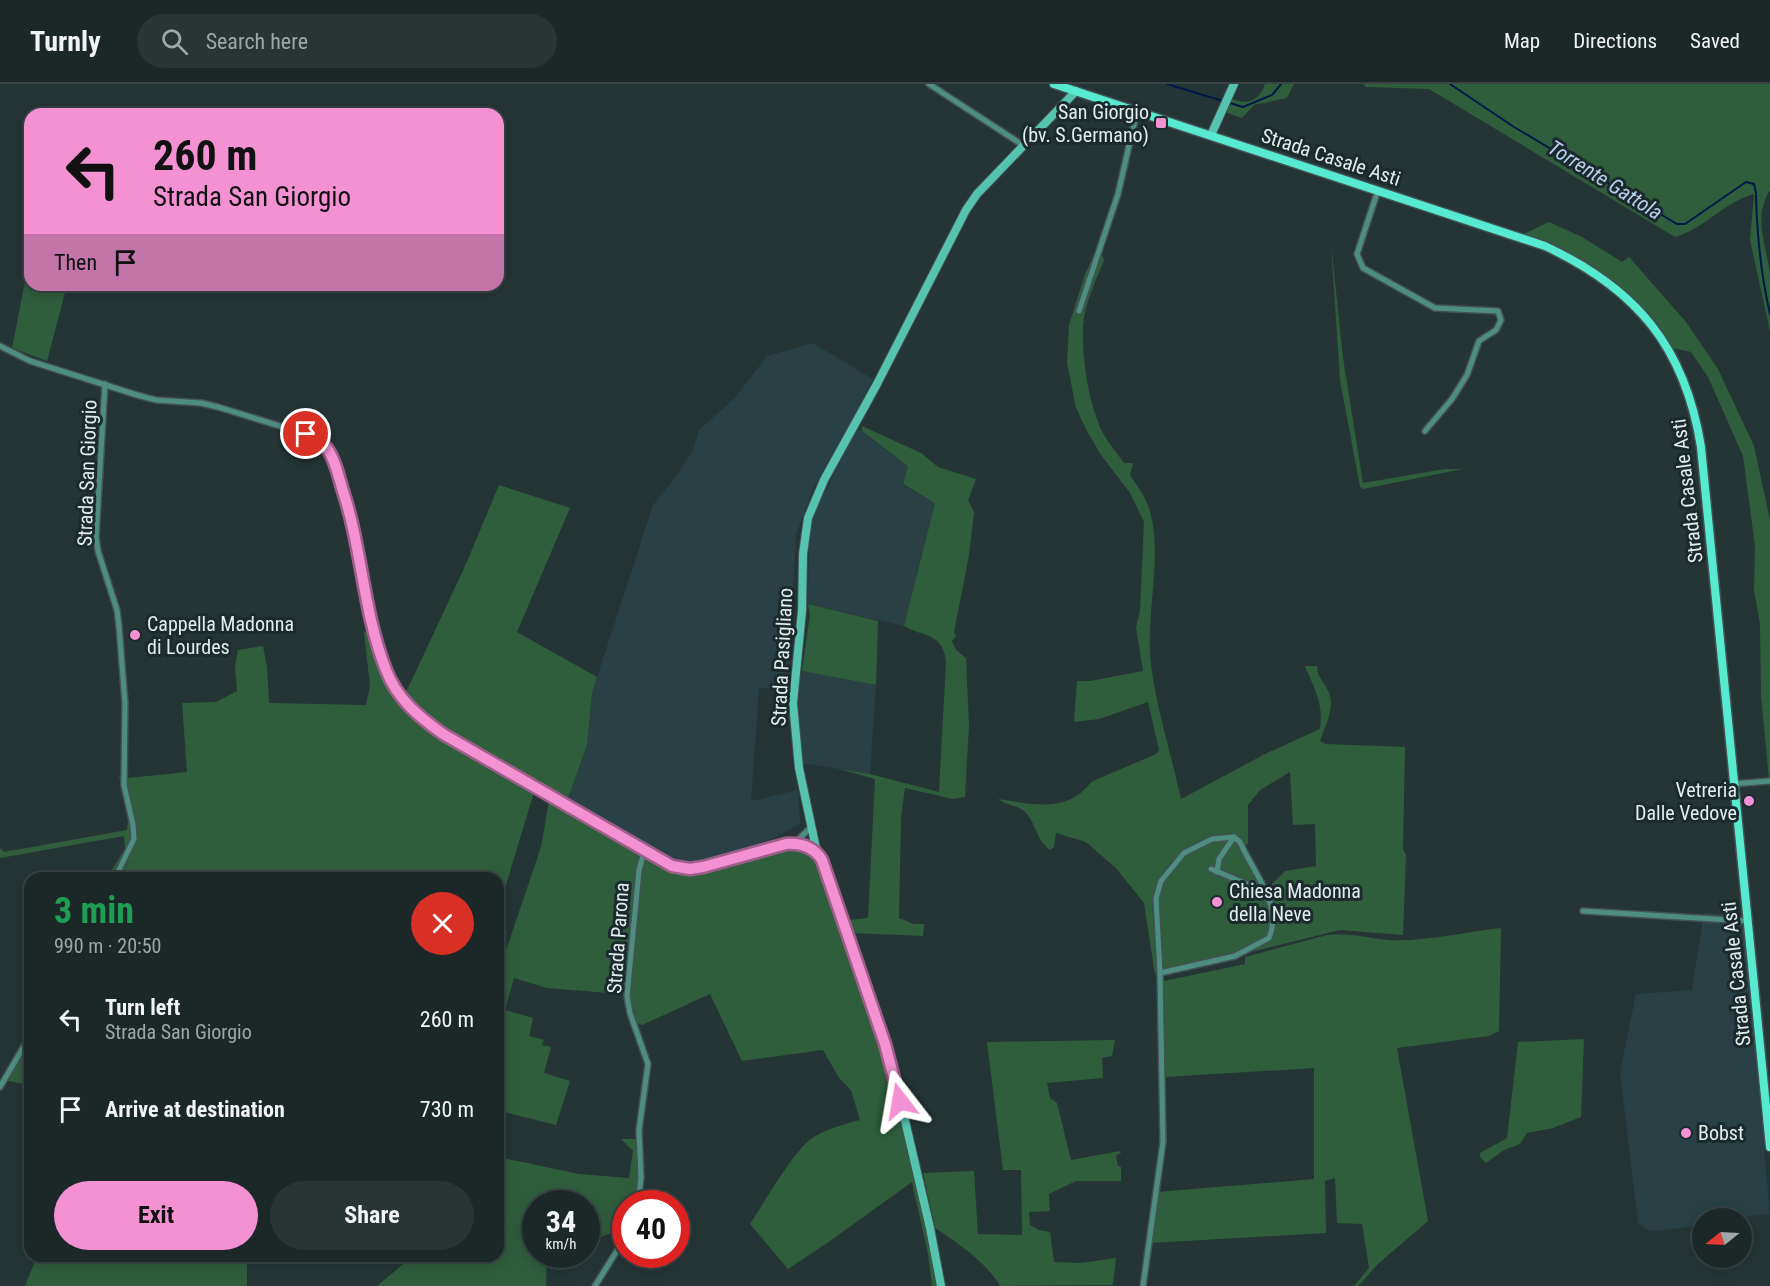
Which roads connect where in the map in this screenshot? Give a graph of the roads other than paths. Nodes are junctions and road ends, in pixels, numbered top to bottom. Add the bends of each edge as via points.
1 (929, 84) edge
2 (1054, 84) edge
3 (1234, 84) edge
4 (1076, 91) junction
5 (1137, 111) junction
6 (1210, 135) junction
7 (1024, 146) junction
8 (1378, 190) junction
9 (1079, 311) dead end
10 (0, 346) edge
11 (105, 384) junction
12 (1425, 431) dead end
13 (1770, 781) edge
14 (1733, 784) junction
15 (811, 827) junction
16 (1234, 837) junction
17 (795, 843) junction
18 (645, 852) junction
19 (817, 854) junction
20 (1211, 870) dead end
21 (118, 872) edge
22 (1218, 872) junction
23 (1270, 900) junction
24 (1582, 911) dead end
25 (1747, 921) junction
26 (1160, 973) junction
27 (24, 1046) edge
28 (0, 1087) edge
29 (1770, 1147) edge
30 (639, 1190) edge
31 (612, 1259) edge
32 (595, 1286) edge
33 (941, 1286) edge
34 (1143, 1286) edge

1 - 7 street
2 - 4 main road, Strada Casale Asti
3 - 6 street
4 - 5 main road, Strada Casale Asti
4 - 7 street, Strada Pasigliano
5 - 6 main road, Strada Casale Asti
5 - 9 street via 1118,194
6 - 8 main road, Strada Casale Asti
7 - 15 street, Strada Pasigliano via 977,194 958,223 808,518 802,554 802,611 793,703 796,745
8 - 12 street via 1357,254 1363,268 1435,308 1498,311 1501,320 1496,330 1479,340 1467,375
8 - 14 main road, Strada Casale Asti via 1519,236 1571,258 1616,289 1653,326 1667,347 1688,390 1701,447
10 - 11 street, Strada San Giorgio via 30,361
11 - 18 street, Strada San Giorgio via 156,400 218,407 319,438 328,449 351,515 386,670 403,700 443,734
11 - 21 street, Strada San Giorgio via 96,537 117,610 124,704 124,785 134,838
13 - 14 street
14 - 25 main road, Strada Casale Asti
15 - 17 street
15 - 19 street, Strada Pasigliano
16 - 22 street via 1218,859
16 - 23 street
16 - 26 street via 1212,839 1184,853 1161,881 1155,898
17 - 18 street, Strada San Giorgio via 690,869 672,866
17 - 19 street
18 - 30 street, Strada Parona via 639,870 627,996 648,1064 639,1130
19 - 33 street, Strada Pasigliano via 888,1054
20 - 22 street
22 - 23 street via 1247,884
23 - 26 street via 1273,923 1264,942 1235,956
24 - 25 street
25 - 29 main road, Strada Casale Asti
26 - 34 street via 1163,1143
27 - 28 street
31 - 32 street

